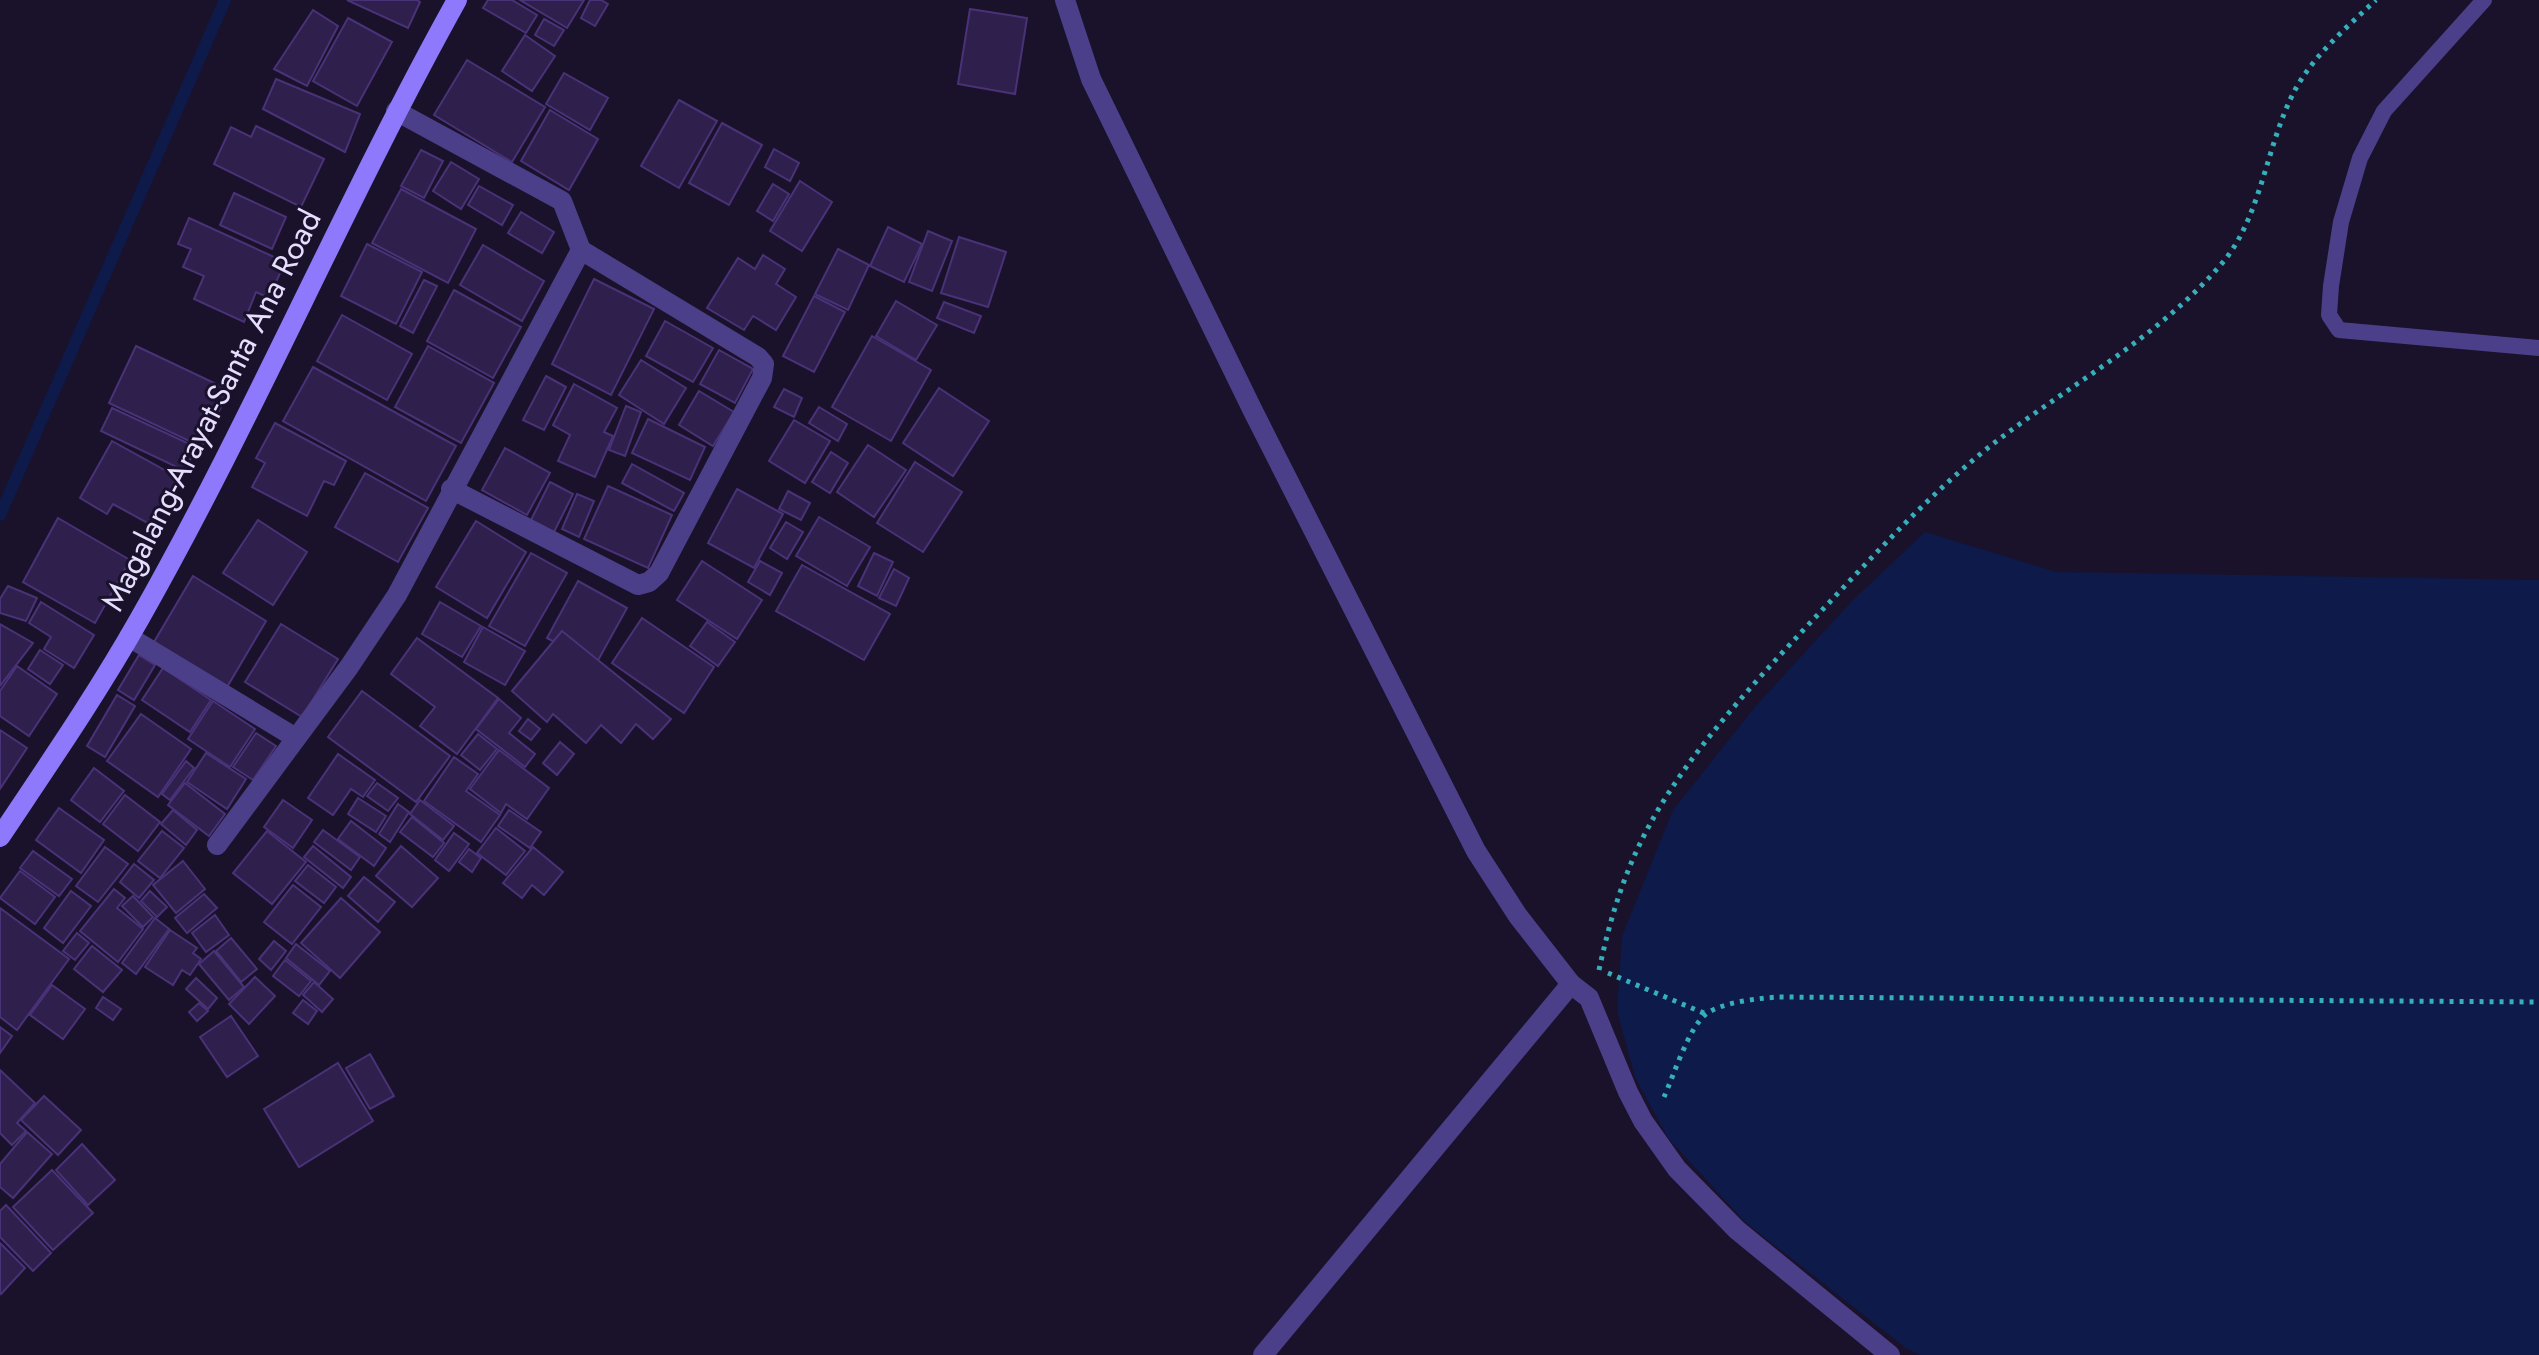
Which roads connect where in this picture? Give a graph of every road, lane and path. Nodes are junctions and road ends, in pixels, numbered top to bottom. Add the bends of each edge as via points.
1 (457, 0) edge
2 (1065, 0) edge
3 (2376, 0) edge
4 (2484, 0) edge
5 (396, 111) junction
6 (581, 250) junction
7 (2539, 348) edge
8 (451, 489) junction
9 (129, 637) junction
10 (296, 738) junction
11 (0, 837) edge
12 (217, 845) dead end
13 (1599, 970) junction
14 (1571, 984) junction
15 (1589, 998) junction
16 (2539, 1002) edge
17 (1706, 1014) junction
18 (1643, 1121) junction
19 (1263, 1355) edge
20 (1890, 1355) edge

1 - 5 main road, Magalang-Arayat-Santa Ana Road
2 - 14 street via 1091,79 1469,838 1518,916
3 - 13 path via 2316,60 2294,91 2240,233 2204,282 2087,378 1989,447 1910,517 1722,723 1649,825 1617,896
4 - 7 lane via 2384,111 2360,158 2341,222 2329,315 2339,330
5 - 6 street via 562,201
5 - 9 main road, Magalang-Arayat-Santa Ana Road via 210,487
6 - 8 street
6 - 8 street via 764,364 762,378 659,573 638,585
8 - 10 street via 397,595
9 - 10 street
9 - 11 main road, Magalang-Arayat-Santa Ana Road
10 - 12 street
13 - 15 path
13 - 17 path
14 - 15 street
14 - 19 street
15 - 18 street
16 - 17 path via 1779,997 1748,999
17 - 18 path via 1690,1036 1659,1110
18 - 20 street via 1677,1169 1737,1230

